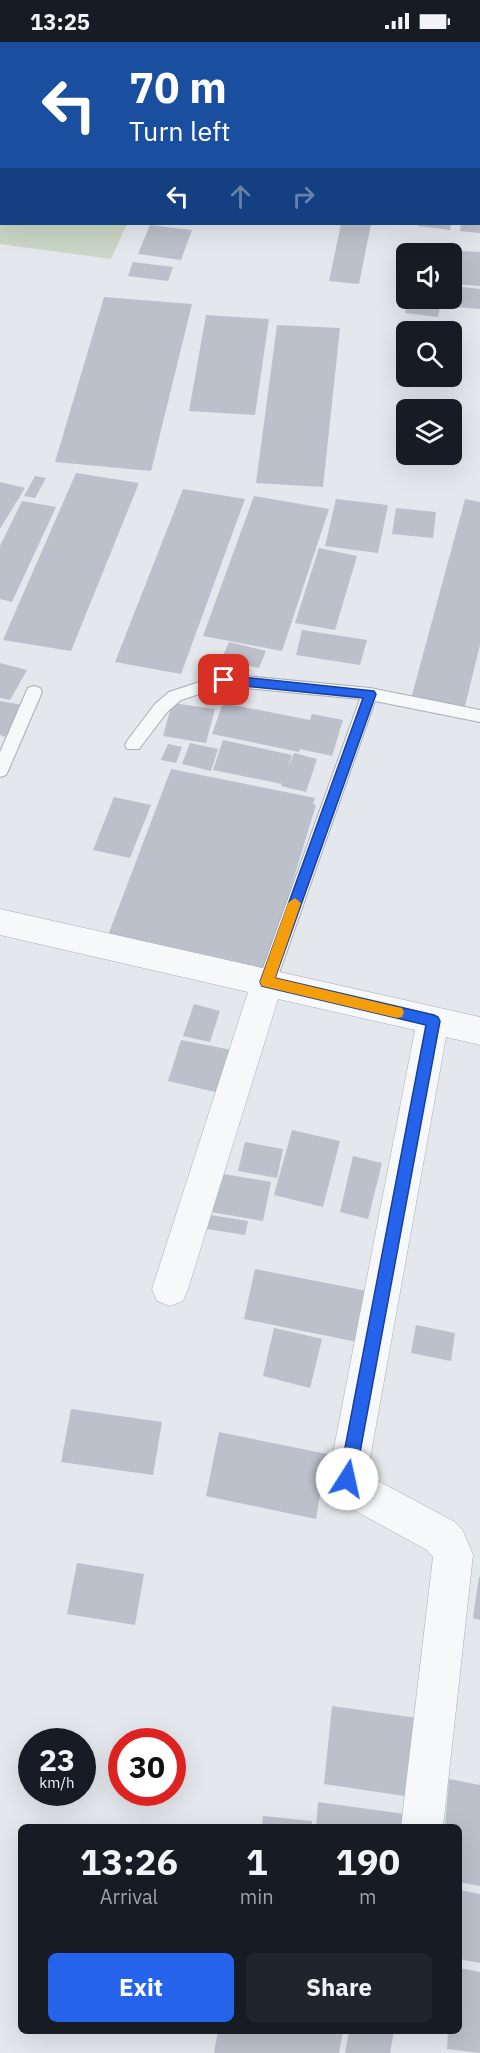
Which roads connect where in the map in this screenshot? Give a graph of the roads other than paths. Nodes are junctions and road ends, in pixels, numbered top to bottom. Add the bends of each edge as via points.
1 (34, 692) dead end
2 (370, 694) junction
3 (480, 716) edge
4 (133, 745) dead end
5 (0, 771) edge
6 (0, 922) edge
7 (267, 982) junction
8 (434, 1021) junction
9 (480, 1031) edge
10 (170, 1289) dead end
11 (422, 1824) edge

1 - 5 lane
2 - 3 lane
2 - 4 lane via 224,680 175,696
2 - 7 lane
6 - 7 street
7 - 8 street
7 - 10 street
8 - 9 street
8 - 11 street via 347,1479 352,1488 441,1536 453,1555

